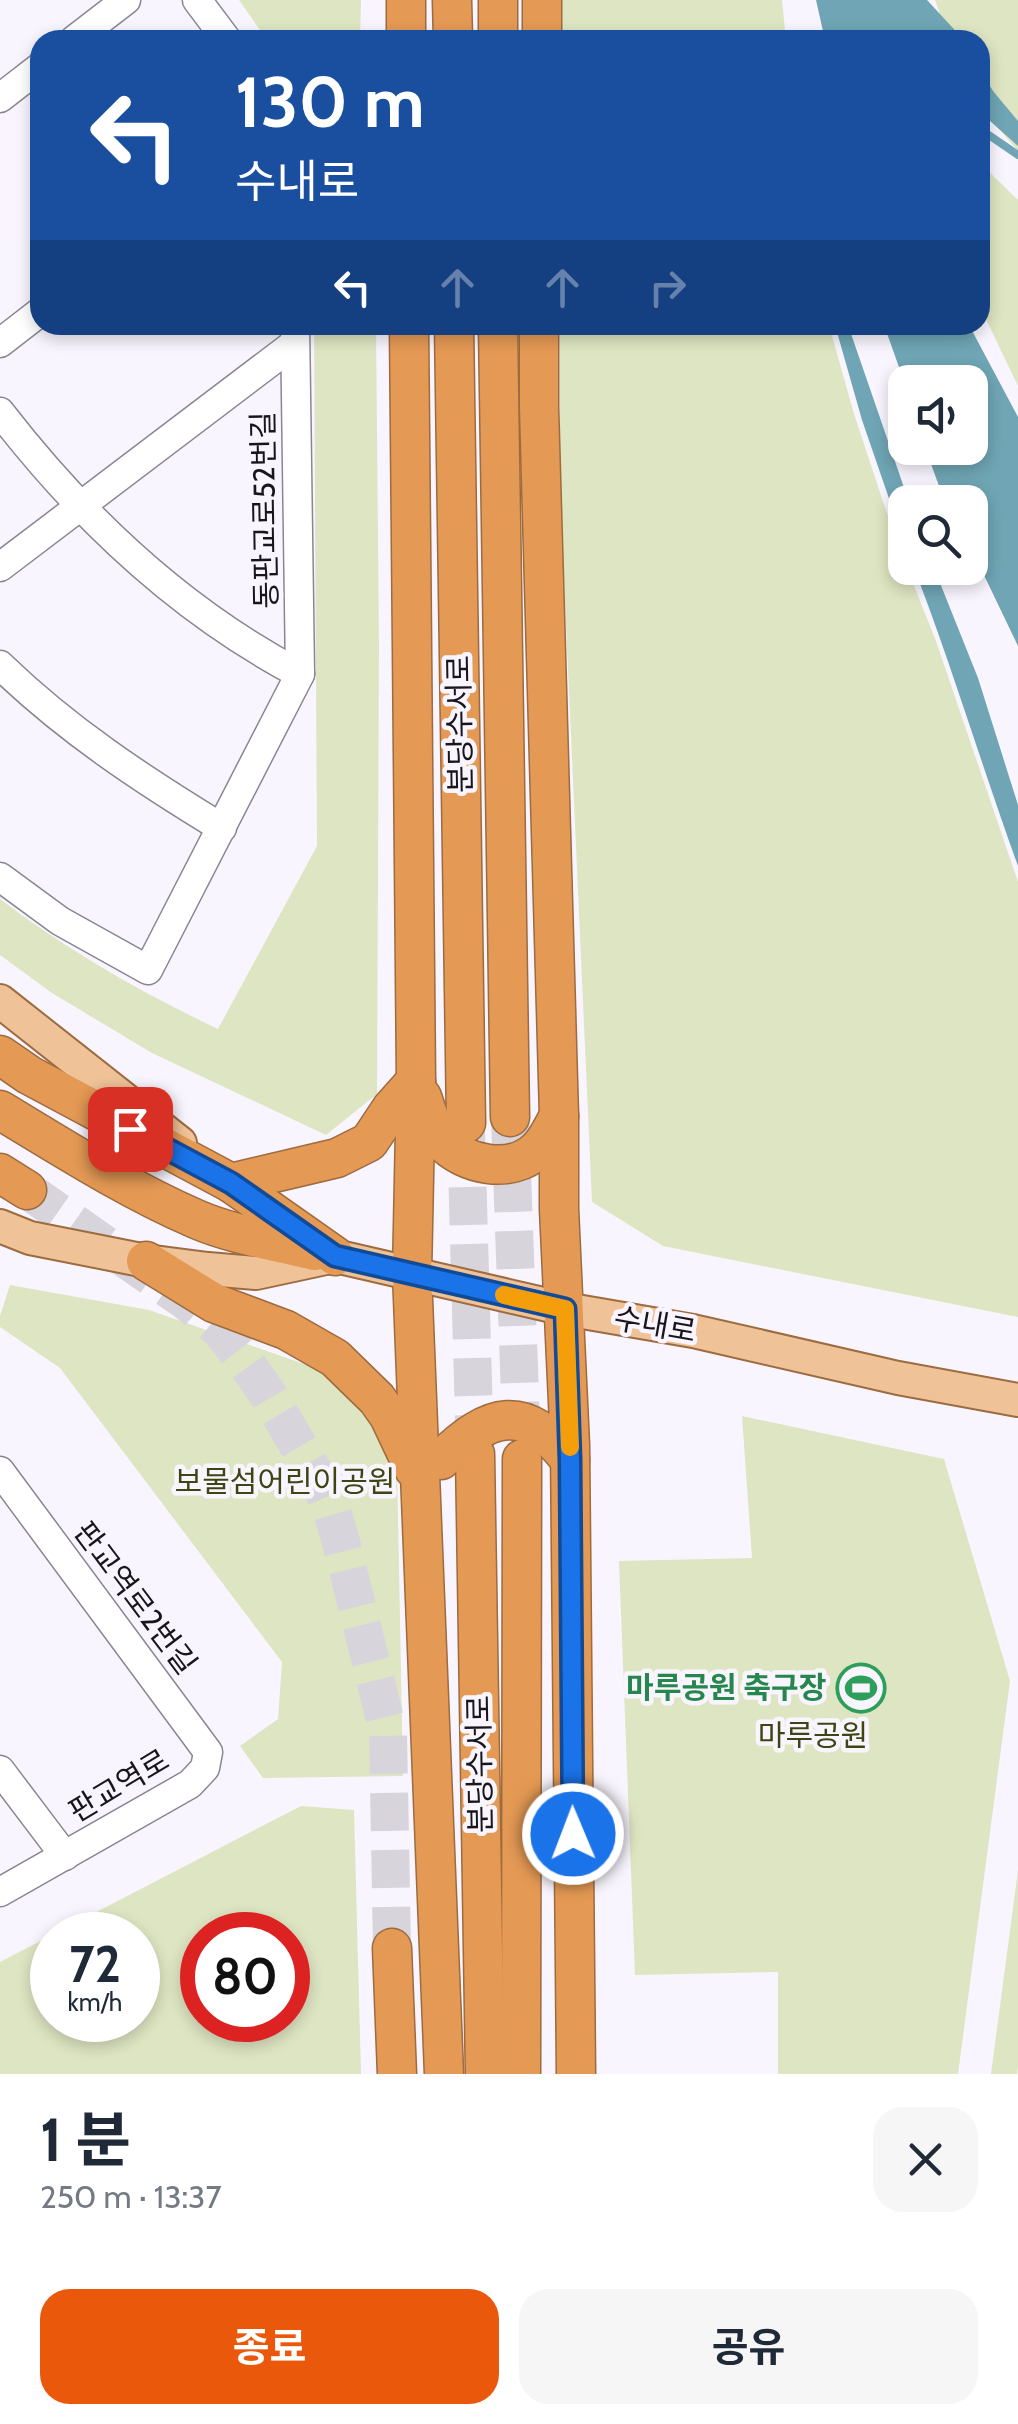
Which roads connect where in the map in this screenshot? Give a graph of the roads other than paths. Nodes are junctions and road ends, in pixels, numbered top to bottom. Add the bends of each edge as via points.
1 (126, 0) edge
2 (197, 0) edge
3 (406, 0) edge
4 (452, 0) edge
5 (498, 0) edge
6 (542, 0) edge
7 (87, 30) edge
8 (220, 30) edge
9 (406, 30) edge
10 (452, 30) edge
11 (498, 30) edge
12 (542, 30) edge
13 (30, 75) edge
14 (0, 98) edge
15 (30, 320) edge
16 (294, 335) edge
17 (409, 335) edge
18 (454, 335) edge
19 (498, 335) edge
20 (539, 335) edge
21 (0, 342) edge
22 (0, 412) edge
23 (80, 507) junction
24 (0, 568) edge
25 (0, 665) edge
26 (300, 674) junction
27 (222, 828) junction
28 (0, 877) edge
29 (0, 1001) edge
30 (0, 1056) edge
31 (416, 1081) junction
32 (0, 1110) edge
33 (559, 1116) junction
34 (510, 1117) tunnel mouth
35 (466, 1123) tunnel mouth
36 (231, 1183) junction
37 (0, 1226) edge
38 (335, 1256) junction
39 (146, 1262) junction
40 (412, 1274) junction
41 (565, 1309) junction
42 (1018, 1400) edge
43 (474, 1454) tunnel mouth
44 (522, 1459) tunnel mouth
45 (570, 1460) junction
46 (0, 1471) edge
47 (422, 1484) junction
48 (206, 1768) joint
49 (0, 1770) edge
50 (64, 1856) junction
51 (0, 1892) edge
52 (392, 1948) tunnel mouth
53 (397, 2074) edge
54 (444, 2074) edge
55 (485, 2074) edge
56 (522, 2074) edge
57 (576, 2074) edge

1 - 7 street
2 - 8 street
3 - 9 highway
4 - 10 highway
5 - 11 highway
6 - 12 highway
13 - 14 street
15 - 21 street
16 - 23 street, 동판교로52번길
16 - 26 street, 동판교로52번길
17 - 31 highway
18 - 35 highway, 분당수서로
19 - 34 highway, 분당수서로
20 - 33 highway
22 - 23 street, 동판교로52번길
23 - 24 street, 동판교로52번길
23 - 26 street, 동판교로52번길 via 177,595
25 - 27 street via 106,754
26 - 27 street, 동판교로52번길
27 - 28 street, 동판교로52번길 via 148,970 60,921
29 - 36 main road
30 - 36 highway
31 - 33 highway via 438,1138 478,1162 499,1164 534,1153
31 - 36 highway via 369,1142 336,1158
31 - 40 highway
32 - 38 highway via 196,1219
33 - 41 highway
36 - 38 highway
37 - 39 main road
38 - 39 main road via 256,1273
38 - 40 main road, 수내로
39 - 47 highway via 214,1303 286,1330 335,1358 383,1408
40 - 41 main road, 수내로
40 - 47 highway
41 - 42 main road, 수내로
41 - 45 highway
43 - 55 highway, 분당수서로
44 - 56 highway, 분당수서로
45 - 47 highway via 531,1423 501,1420 460,1442
45 - 57 highway
46 - 48 street, 판교역로2번길 via 208,1752
47 - 54 highway
48 - 50 street, 판교역로 via 190,1784
49 - 50 street, 판교역로
50 - 51 street, 판교역로
52 - 53 highway

